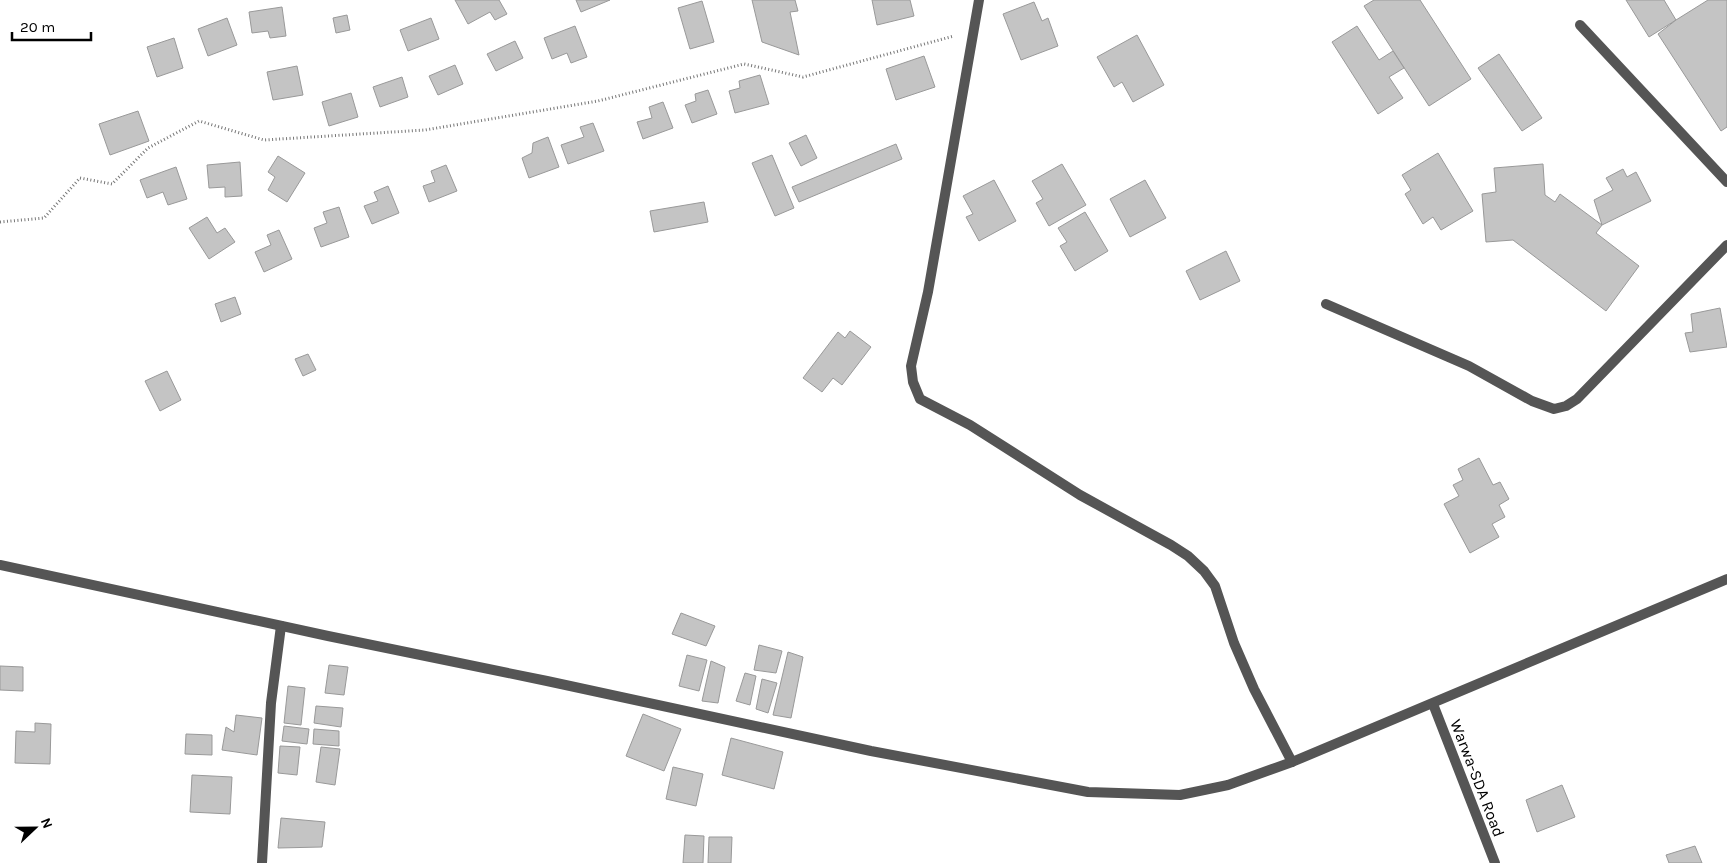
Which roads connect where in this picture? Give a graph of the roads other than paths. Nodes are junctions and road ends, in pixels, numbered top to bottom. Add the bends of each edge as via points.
1 (979, 0) edge
2 (1580, 25) dead end
3 (1727, 182) edge
4 (1727, 245) edge
5 (1326, 304) dead end
6 (0, 565) edge
7 (1727, 579) edge
8 (281, 626) junction
9 (1433, 704) junction
10 (1292, 762) junction
11 (262, 863) edge
12 (1495, 863) edge

1 - 10 street via 928,292 911,366 913,382 920,399 970,425 1080,494 1171,545 1204,571 1215,586 1254,689
2 - 3 street
4 - 5 street via 1577,399 1554,409 1532,401 1469,366
6 - 8 street
7 - 9 street
8 - 10 street via 871,751 1088,792 1180,795 1228,785
8 - 11 street via 271,703
9 - 10 street
9 - 12 street, Warwa-SDA Road

